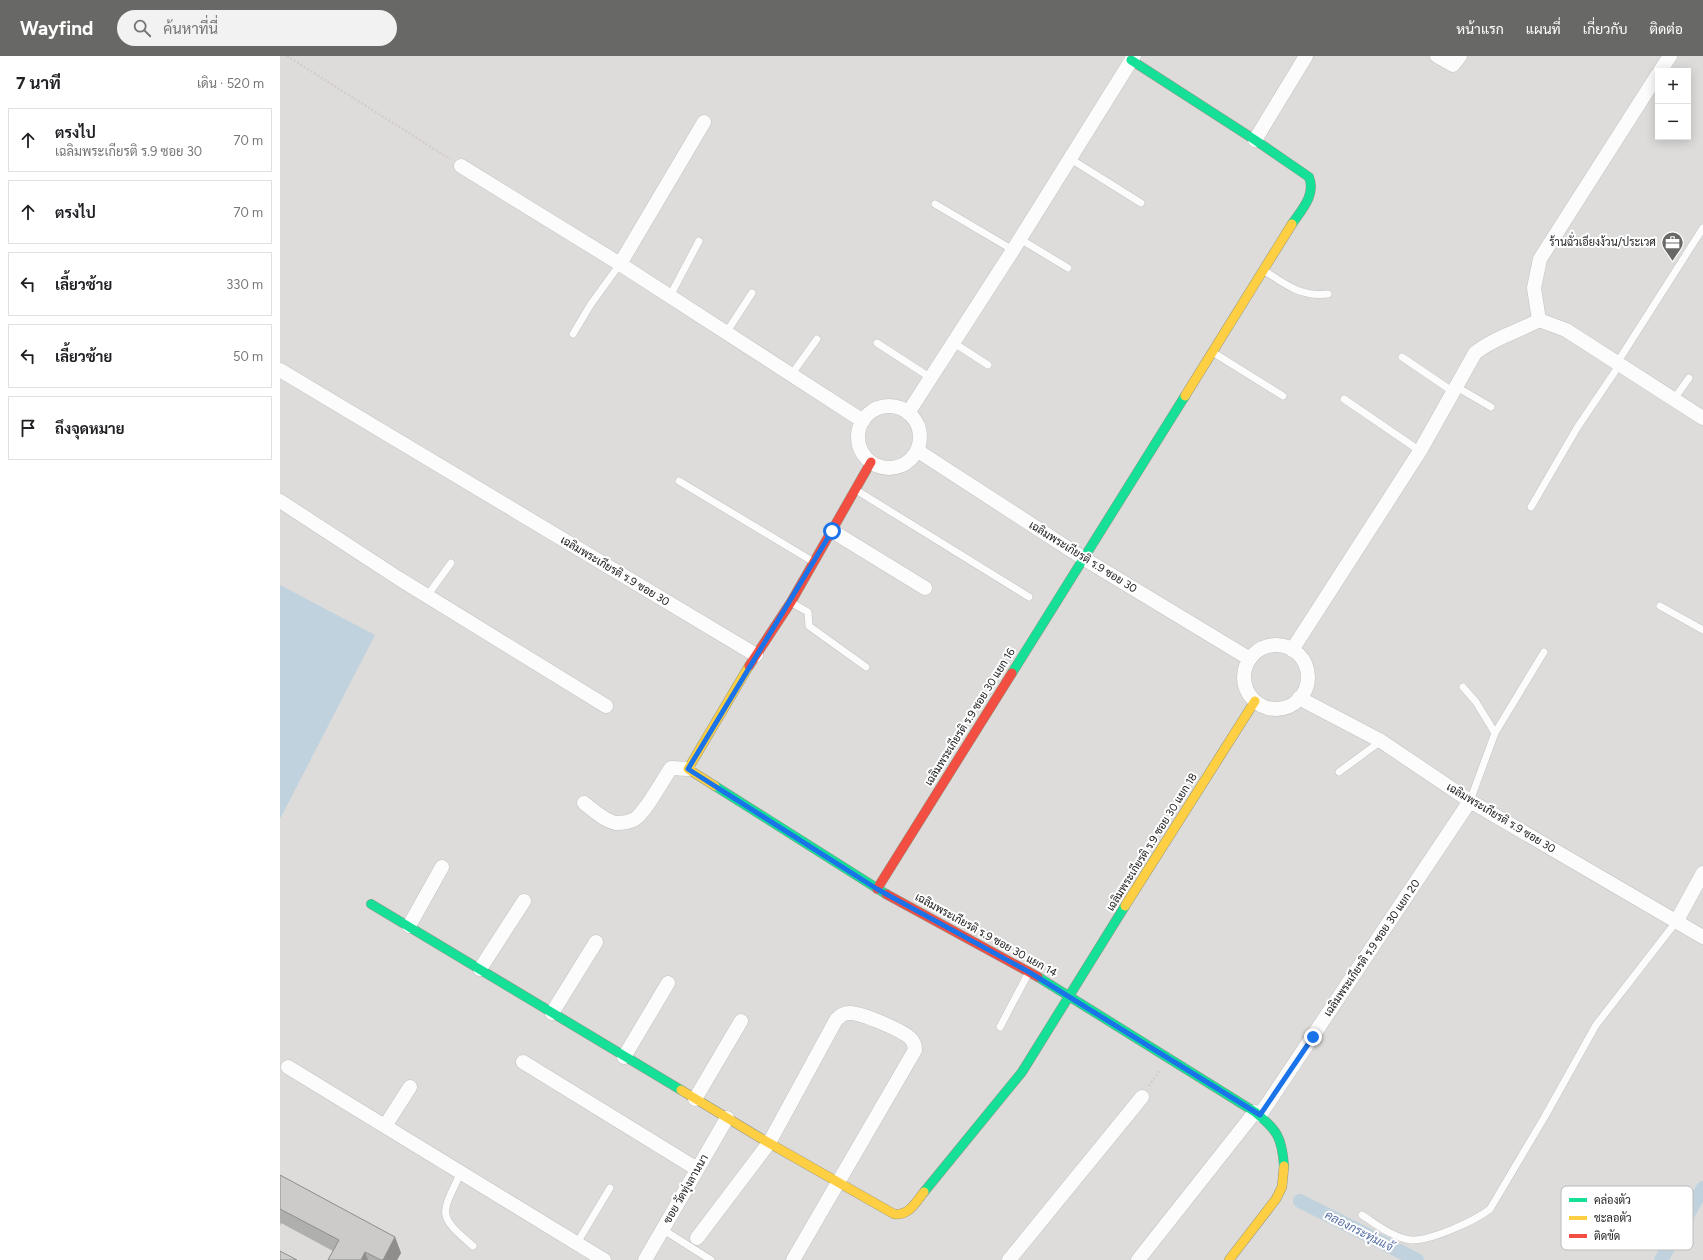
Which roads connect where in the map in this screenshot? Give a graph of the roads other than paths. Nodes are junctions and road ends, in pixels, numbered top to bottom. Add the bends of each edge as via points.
1 (1306, 56) edge
2 (1437, 56) edge
3 (1460, 56) edge
4 (1670, 56) edge
5 (1132, 58) edge
6 (1662, 68) edge
7 (1655, 79) edge
8 (704, 122) dead end
9 (1255, 140) junction
10 (1069, 158) junction
11 (461, 166) road end
12 (1141, 203) dead end
13 (935, 204) dead end
14 (1703, 228) edge
15 (699, 241) dead end
16 (1016, 244) junction
17 (620, 264) junction
18 (1068, 268) dead end
19 (1263, 270) junction
20 (752, 293) dead end
21 (1328, 294) dead end
22 (670, 296) junction
23 (1539, 320) junction
24 (726, 333) junction
25 (573, 334) dead end
26 (817, 339) dead end
27 (877, 343) dead end
28 (954, 343) junction
29 (1212, 352) junction
30 (1402, 357) dead end
31 (1619, 363) junction
32 (988, 365) dead end
33 (280, 370) edge
34 (791, 375) junction
35 (930, 378) junction
36 (1690, 378) dead end
37 (1454, 389) junction
38 (1283, 396) dead end
39 (1344, 399) dead end
40 (1674, 399) junction
41 (1491, 407) dead end
42 (908, 413) junction
43 (1703, 418) edge
44 (863, 421) junction
45 (918, 451) junction
46 (1420, 451) junction
47 (871, 462) junction
48 (679, 481) dead end
49 (856, 490) junction
50 (280, 501) edge
51 (1531, 507) dead end
52 (832, 531) junction
53 (1083, 558) junction
54 (814, 562) junction
55 (451, 563) dead end
56 (925, 588) dead end
57 (427, 596) junction
58 (1030, 597) dead end
59 (790, 602) junction
60 (1660, 606) dead end
61 (1703, 630) edge
62 (1292, 650) junction
63 (1544, 652) dead end
64 (756, 655) junction
65 (1250, 659) junction
66 (866, 667) dead end
67 (1463, 687) dead end
68 (1299, 698) junction
69 (1255, 701) junction
70 (606, 706) dead end
71 (1495, 733) junction
72 (1381, 741) junction
73 (688, 769) junction
74 (1339, 772) dead end
75 (1470, 801) junction
76 (584, 803) dead end
77 (442, 867) dead end
78 (1703, 873) edge
79 (877, 889) junction
80 (524, 901) dead end
81 (371, 904) dead end
82 (1676, 922) junction
83 (409, 926) junction
84 (1703, 937) edge
85 (596, 942) dead end
86 (480, 969) junction
87 (1029, 972) junction
88 (668, 983) dead end
89 (1068, 996) junction
90 (552, 1013) junction
91 (742, 1021) dead end
92 (1000, 1027) dead end
93 (624, 1057) junction
94 (523, 1062) dead end
95 (288, 1067) dead end
96 (410, 1087) dead end
97 (1142, 1097) road end
98 (695, 1099) junction
99 (1258, 1113) junction
100 (727, 1118) junction
101 (385, 1126) junction
102 (769, 1143) junction
103 (697, 1169) junction
104 (461, 1172) junction
105 (837, 1183) junction
106 (610, 1188) dead end
107 (1362, 1215) dead end
108 (662, 1230) junction
109 (697, 1238) dead end
110 (577, 1244) junction
111 (472, 1246) dead end
112 (604, 1260) edge
113 (644, 1260) edge
114 (711, 1260) edge
115 (793, 1260) edge
116 (1009, 1260) edge
117 (1138, 1260) edge
118 (1229, 1260) edge

1 - 9 street
2 - 3 street via 1454,65
4 - 6 street
5 - 9 street, เฉลิมพระเกียรติ ร.9 ซอย 30 แยก 16
5 - 10 street
7 - 23 street via 1540,259 1534,288
8 - 17 street
9 - 19 street, เฉลิมพระเกียรติ ร.9 ซอย 30 แยก 16 via 1309,177 1312,185 1311,194
10 - 12 lane
10 - 16 street
11 - 17 street
13 - 16 lane
14 - 31 lane
15 - 22 lane
16 - 18 lane
16 - 28 street
17 - 22 street
17 - 25 lane
19 - 21 lane via 1298,291 1309,295
19 - 29 street, เฉลิมพระเกียรติ ร.9 ซอย 30 แยก 16
20 - 24 lane
22 - 24 street
23 - 31 street via 1566,330
23 - 37 street via 1484,345 1475,353
24 - 34 street
26 - 34 lane
27 - 35 lane
28 - 32 lane
28 - 35 street
29 - 38 lane
29 - 53 street, เฉลิมพระเกียรติ ร.9 ซอย 30 แยก 16
30 - 37 lane
31 - 40 street
31 - 51 lane
33 - 64 street, เฉลิมพระเกียรติ ร.9 ซอย 30
34 - 44 street
35 - 42 street
36 - 40 lane
37 - 41 lane
37 - 46 street
39 - 46 lane
40 - 43 street
42 - 44 street via 889,406 879,408
42 - 45 street via 920,430
44 - 47 street via 859,444 861,451
45 - 47 street via 913,458 897,467 888,468
45 - 53 street, เฉลิมพระเกียรติ ร.9 ซอย 30
46 - 62 street
47 - 49 street
48 - 54 lane
49 - 52 street
49 - 58 lane
50 - 57 street
52 - 54 street
52 - 56 street
53 - 65 street, เฉลิมพระเกียรติ ร.9 ซอย 30
53 - 79 street, เฉลิมพระเกียรติ ร.9 ซอย 30 แยก 16
54 - 59 street
55 - 57 lane
57 - 70 street
59 - 64 street
59 - 66 lane via 808,612 809,626
60 - 61 lane
62 - 65 street via 1274,645 1260,650
62 - 68 street via 1300,656 1308,674 1307,684
63 - 71 lane
64 - 73 street
65 - 69 street via 1244,676 1245,686
67 - 71 lane via 1476,702
68 - 69 street via 1286,707 1276,709 1265,707
68 - 72 street, เฉลิมพระเกียรติ ร.9 ซอย 30
69 - 89 street, เฉลิมพระเกียรติ ร.9 ซอย 30 แยก 18
71 - 75 lane
72 - 74 lane
72 - 75 street, เฉลิมพระเกียรติ ร.9 ซอย 30
73 - 76 street via 671,768 634,819 626,822 615,823 600,816
73 - 79 street, เฉลิมพระเกียรติ ร.9 ซอย 30 แยก 14
75 - 82 street, เฉลิมพระเกียรติ ร.9 ซอย 30
75 - 99 street, เฉลิมพระเกียรติ ร.9 ซอย 30 แยก 20
77 - 83 street
78 - 82 street
79 - 87 street, เฉลิมพระเกียรติ ร.9 ซอย 30 แยก 14
80 - 86 street
81 - 83 street, เฉลิมพระเกียรติ ร.9 ซอย 30 แยก 18
82 - 84 street, เฉลิมพระเกียรติ ร.9 ซอย 30
82 - 107 lane via 1596,1025 1490,1209 1481,1216 1436,1235 1411,1240 1394,1235
83 - 86 street, เฉลิมพระเกียรติ ร.9 ซอย 30 แยก 18
85 - 90 street
86 - 90 street, เฉลิมพระเกียรติ ร.9 ซอย 30 แยก 18
87 - 89 street, เฉลิมพระเกียรติ ร.9 ซอย 30 แยก 14
87 - 92 lane
88 - 93 street
89 - 99 street, เฉลิมพระเกียรติ ร.9 ซอย 30 แยก 14
89 - 105 street, เฉลิมพระเกียรติ ร.9 ซอย 30 แยก 18 via 1022,1072 908,1212 894,1214
90 - 93 street, เฉลิมพระเกียรติ ร.9 ซอย 30 แยก 18
91 - 98 street
93 - 98 street, เฉลิมพระเกียรติ ร.9 ซอย 30 แยก 18
94 - 103 street
95 - 101 street
96 - 101 street
97 - 116 street
98 - 100 street, เฉลิมพระเกียรติ ร.9 ซอย 30 แยก 18
99 - 117 street, เฉลิมพระเกียรติ ร.9 ซอย 30 แยก 20
99 - 118 street, เฉลิมพระเกียรติ ร.9 ซอย 30 แยก 14 via 1278,1135 1283,1152 1282,1187 1276,1199
100 - 102 street, เฉลิมพระเกียรติ ร.9 ซอย 30 แยก 18
100 - 103 street, ซอย วัดทุ่งลานนา
101 - 104 street
102 - 105 street, เฉลิมพระเกียรติ ร.9 ซอย 30 แยก 18
102 - 105 street via 836,1020 842,1014 860,1013 906,1034 913,1040 913,1055
102 - 109 street
103 - 108 street, ซอย วัดทุ่งลานนา
104 - 110 street
104 - 111 lane via 445,1214 452,1229
105 - 115 street
106 - 110 lane
108 - 113 street, ซอย วัดทุ่งลานนา
108 - 114 lane
110 - 112 street

